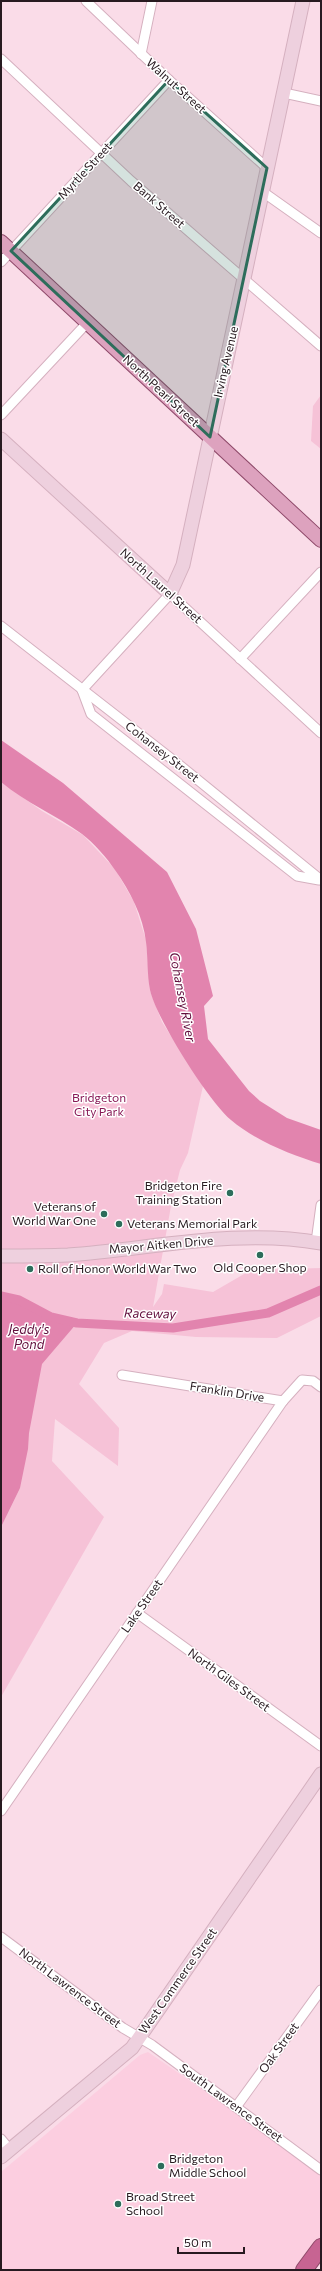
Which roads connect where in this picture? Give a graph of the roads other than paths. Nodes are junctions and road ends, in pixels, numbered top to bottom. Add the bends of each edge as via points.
1 (152, 1) edge
2 (303, 1) edge
3 (92, 3) edge
4 (141, 54) junction
5 (1, 59) edge
6 (169, 80) junction
7 (284, 93) junction
8 (321, 101) edge
9 (101, 152) junction
10 (267, 168) junction
11 (263, 192) junction
12 (321, 233) edge
13 (6, 247) edge
14 (1, 262) edge
15 (245, 280) junction
16 (88, 323) junction
17 (321, 346) edge
18 (1, 415) edge
19 (210, 437) junction
20 (1, 439) edge
21 (321, 540) edge
22 (321, 572) edge
23 (170, 594) junction
24 (1, 626) edge
25 (240, 659) junction
26 (82, 690) junction
27 (321, 734) edge
28 (321, 880) edge
29 (321, 1205) edge
30 (319, 1243) edge
31 (1, 1256) edge
32 (122, 1375) dead end
33 (321, 1387) edge
34 (283, 1401) junction
35 (137, 1613) junction
36 (321, 1746) edge
37 (321, 1774) edge
38 (1, 1811) edge
39 (1, 1936) edge
40 (321, 1990) edge
41 (140, 2038) junction
42 (236, 2107) junction
43 (1, 2139) edge
44 (5, 2153) edge
45 (321, 2170) edge
46 (321, 2247) edge
47 (304, 2270) edge

1 - 4 street
2 - 7 street, Irving Avenue
3 - 4 street, Walnut Street
4 - 6 street, Walnut Street
5 - 9 street, Bank Street
6 - 9 street, Myrtle Street
6 - 10 street, Walnut Street
7 - 8 street
7 - 10 street, Irving Avenue
9 - 13 street, Myrtle Street
9 - 15 street, Bank Street
10 - 11 street, Irving Avenue
11 - 12 street
11 - 15 street, Irving Avenue
13 - 14 street, Myrtle Street
13 - 16 main road, North Pearl Street
15 - 17 street, Bank Street
15 - 19 street, Irving Avenue
16 - 18 street
16 - 19 main road, North Pearl Street
19 - 21 main road, North Pearl Street
19 - 23 street, Irving Avenue via 183,566
20 - 23 street, North Laurel Street
22 - 25 street
23 - 25 street, North Laurel Street
23 - 26 street, Irving Avenue
24 - 26 street, Cohansey Street
25 - 27 street, North Laurel Street
26 - 28 street, Cohansey Street
26 - 28 street via 90,714 297,876
29 - 30 street
30 - 31 street, Mayor Aitken Drive via 227,1239 174,1242 67,1255
32 - 34 street, Franklin Drive
33 - 34 street via 313,1381 302,1380
34 - 35 street, Lake Street
35 - 36 street, North Giles Street
35 - 38 street, Lake Street
37 - 41 street, West Commerce Street
39 - 41 street, North Lawrence Street
40 - 42 street, Oak Street
41 - 42 street, South Lawrence Street
41 - 44 street, West Commerce Street via 132,2048
42 - 45 street, South Lawrence Street
43 - 44 street
46 - 47 highway

